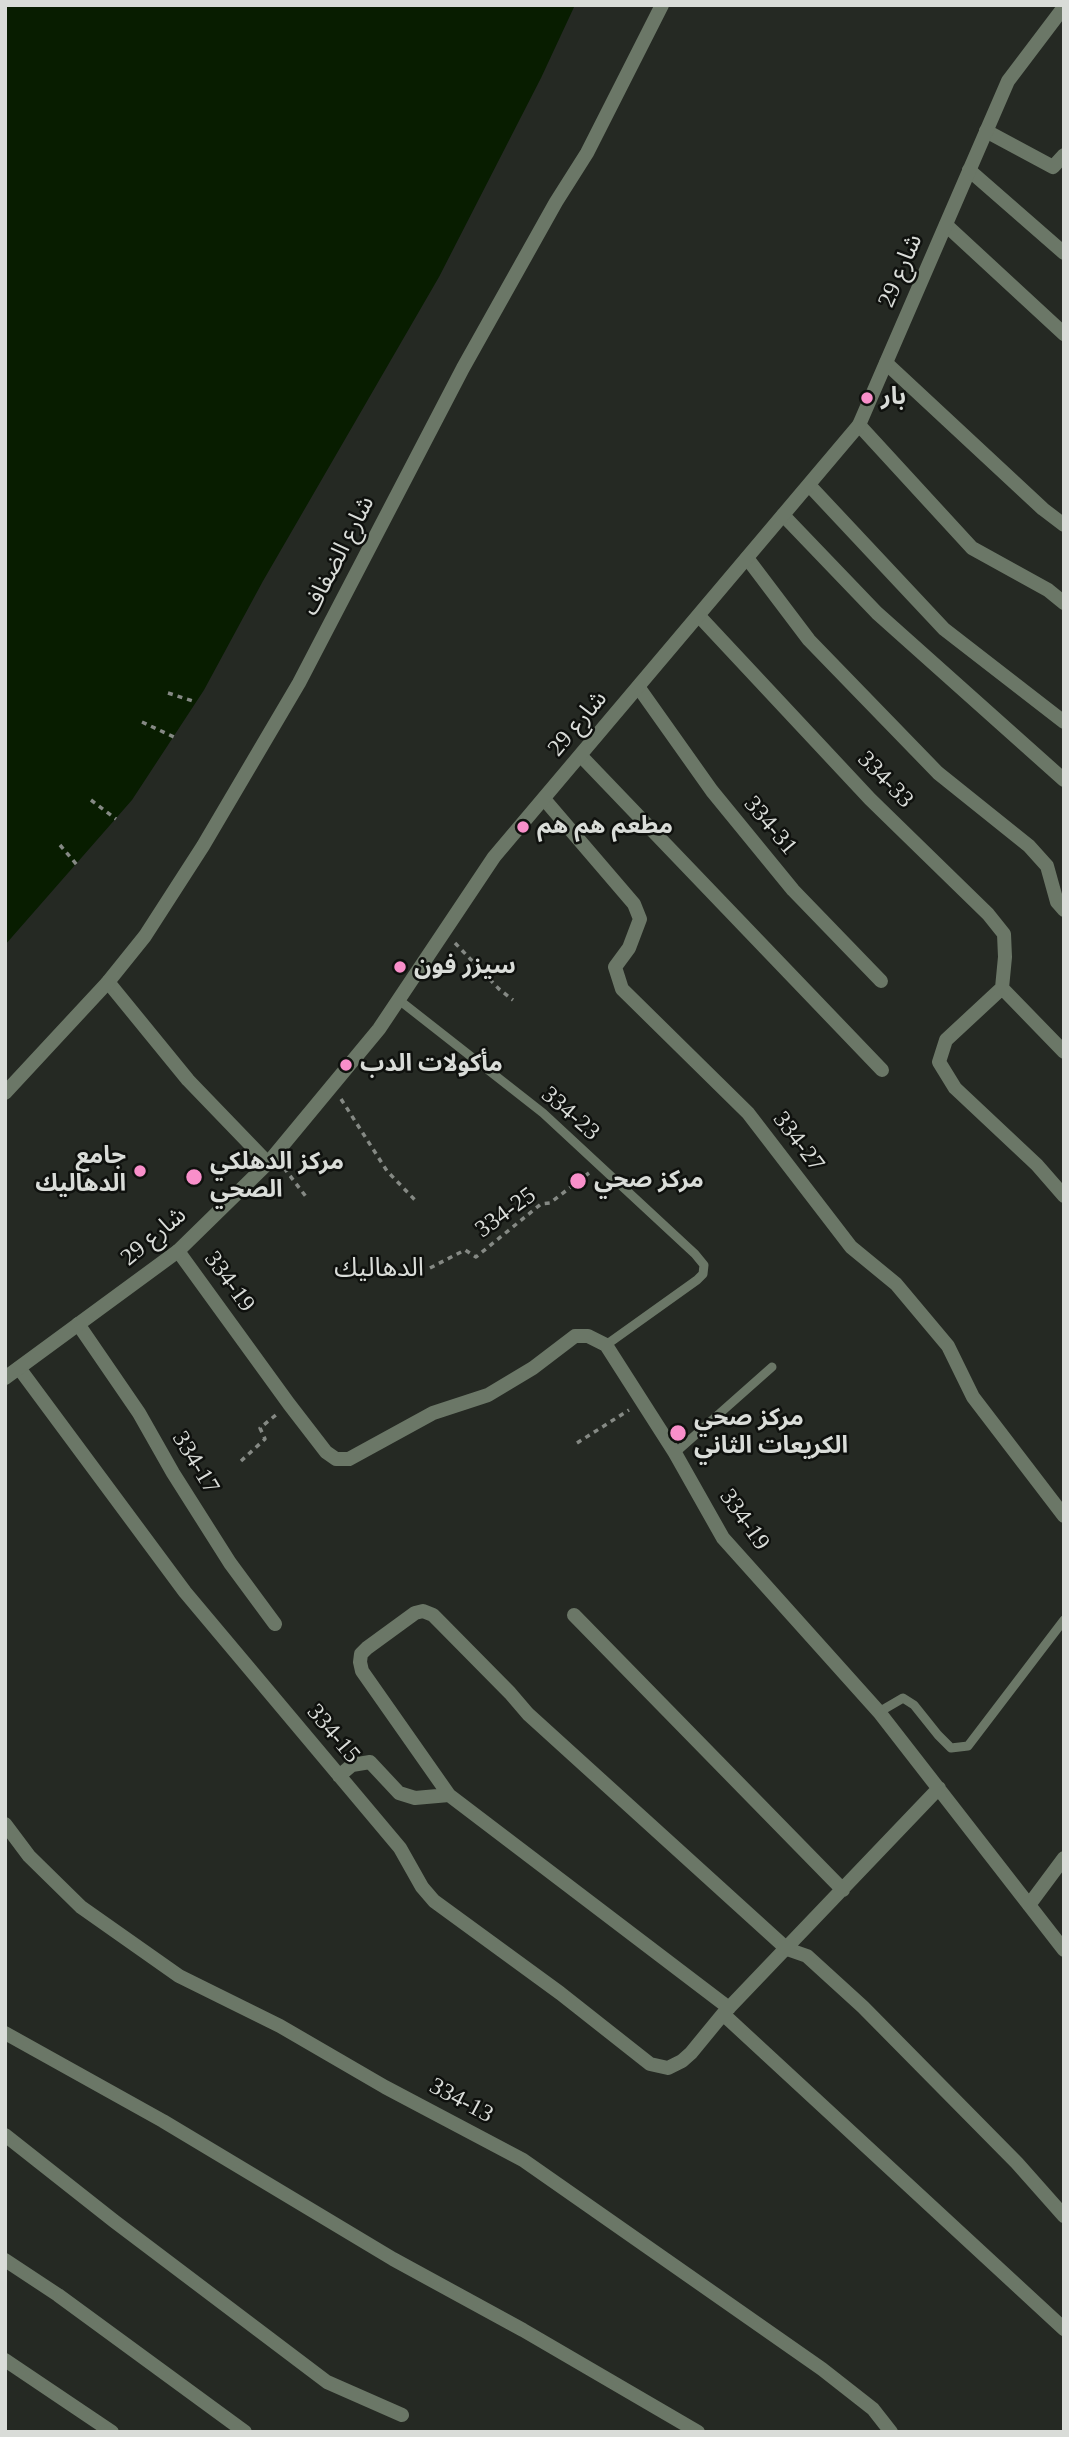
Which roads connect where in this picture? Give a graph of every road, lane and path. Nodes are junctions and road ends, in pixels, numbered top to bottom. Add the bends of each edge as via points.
1 (662, 5) edge
2 (1064, 7) edge
3 (986, 131) junction
4 (1064, 155) edge
5 (969, 170) junction
6 (1058, 170) edge
7 (946, 225) junction
8 (1064, 253) edge
9 (1064, 334) edge
10 (886, 363) junction
11 (859, 425) junction
12 (809, 485) junction
13 (783, 515) junction
14 (1064, 524) edge
15 (747, 558) junction
16 (1064, 603) edge
17 (699, 616) junction
18 (639, 688) junction
19 (168, 693) dead end
20 (197, 702) dead end
21 (142, 722) dead end
22 (1064, 722) edge
23 (174, 737) dead end
24 (581, 756) junction
25 (1064, 780) edge
26 (544, 799) junction
27 (91, 800) dead end
28 (116, 819) dead end
29 (60, 845) dead end
30 (77, 865) dead end
31 (1064, 911) edge
32 (444, 931) junction
33 (881, 981) dead end
34 (108, 982) junction
35 (1002, 988) junction
36 (399, 1000) junction
37 (513, 1000) dead end
38 (1064, 1052) edge
39 (882, 1070) dead end
40 (331, 1087) junction
41 (5, 1093) edge
42 (271, 1159) junction
43 (599, 1166) junction
44 (1064, 1196) edge
45 (307, 1198) dead end
46 (415, 1200) dead end
47 (178, 1251) junction
48 (430, 1268) dead end
49 (78, 1324) junction
50 (606, 1345) junction
51 (772, 1367) dead end
52 (19, 1368) junction
53 (5, 1378) edge
54 (642, 1401) junction
55 (289, 1404) junction
56 (577, 1443) dead end
57 (675, 1453) junction
58 (242, 1461) dead end
59 (1064, 1516) edge
60 (574, 1615) dead end
61 (1064, 1620) edge
62 (275, 1624) dead end
63 (879, 1712) junction
64 (339, 1776) junction
65 (939, 1788) junction
66 (449, 1795) junction
67 (5, 1824) edge
68 (1064, 1858) edge
69 (843, 1890) junction
70 (1029, 1905) junction
71 (788, 1949) junction
72 (1064, 1950) edge
73 (726, 2011) junction
74 (5, 2033) edge
75 (5, 2135) edge
76 (1064, 2217) edge
77 (5, 2260) edge
78 (1064, 2329) edge
79 (5, 2360) edge
80 (402, 2415) dead end
81 (112, 2432) edge
82 (245, 2432) edge
83 (698, 2432) edge
84 (891, 2432) edge

1 - 34 street, شارع الضفاف via 587,153 463,368 299,683 175,892
2 - 3 street, شارع 29 via 1008,81
3 - 5 street, شارع 29
3 - 6 street
4 - 6 street
5 - 7 street, شارع 29
5 - 8 street
7 - 9 street
7 - 10 street, شارع 29
10 - 11 street, شارع 29
10 - 14 street
11 - 12 street, شارع 29
11 - 16 street via 972,548
12 - 13 street, شارع 29
12 - 22 street via 944,629
13 - 15 street, شارع 29
13 - 25 street via 877,613
15 - 17 street, شارع 29
15 - 31 street via 809,640 938,773 1029,846 1046,866
17 - 18 street, شارع 29
17 - 35 street, 334-33 via 870,799 996,924 1004,934
18 - 24 street, شارع 29
18 - 33 street, 334-31 via 712,792 793,890
19 - 20 path
21 - 23 path
24 - 26 street, شارع 29
24 - 39 street
26 - 32 street, شارع 29 via 494,857
26 - 59 street, 334-27 via 637,911 640,919 629,948 615,967 622,989 748,1113 851,1247 897,1284 948,1346 973,1397
27 - 28 path
29 - 30 path
32 - 36 street, شارع 29
32 - 37 path
34 - 41 street, شارع الضفاف
34 - 42 street via 188,1080
35 - 38 street
35 - 44 street via 946,1041 939,1062 954,1088
36 - 40 street, شارع 29
36 - 43 lane, 334-23 via 542,1114
40 - 42 street, شارع 29
40 - 46 path via 387,1171
42 - 45 path
42 - 47 street, شارع 29
43 - 48 path, 334-25 via 550,1203 541,1204 476,1257 465,1250
43 - 50 lane, 334-23 via 704,1265 697,1280
47 - 49 street, شارع 29
47 - 55 street, 334-19
49 - 52 street, شارع 29
49 - 62 street, 334-17 via 139,1413 230,1563
50 - 54 street, 334-19
50 - 55 street, 334-19 via 588,1336 575,1336 488,1395 433,1413 348,1460 326,1452
51 - 57 lane
52 - 53 street, شارع 29
52 - 64 street, 334-15 via 185,1591
54 - 56 path
54 - 57 street, 334-19
55 - 58 path via 260,1428 265,1439
57 - 63 street, 334-19 via 723,1538
60 - 69 street
61 - 63 lane via 968,1746 951,1748 903,1698
63 - 65 street, 334-19
64 - 66 street via 352,1765 370,1762 399,1793 415,1798
64 - 73 street, 334-15 via 400,1848 434,1901 650,2064 668,2068 682,2061
65 - 69 street
65 - 70 street, 334-19
66 - 71 street via 360,1662 367,1648 423,1611 433,1615 528,1714
66 - 73 street
67 - 84 street, 334-13 via 29,1856 81,1907 179,1976 280,2026 523,2160 822,2369 873,2409
68 - 70 street
69 - 71 street
70 - 72 street, 334-19
71 - 73 street
71 - 76 street via 807,1956 863,2007
73 - 78 street
74 - 83 street
75 - 80 street via 327,2382
77 - 82 street
79 - 81 street

